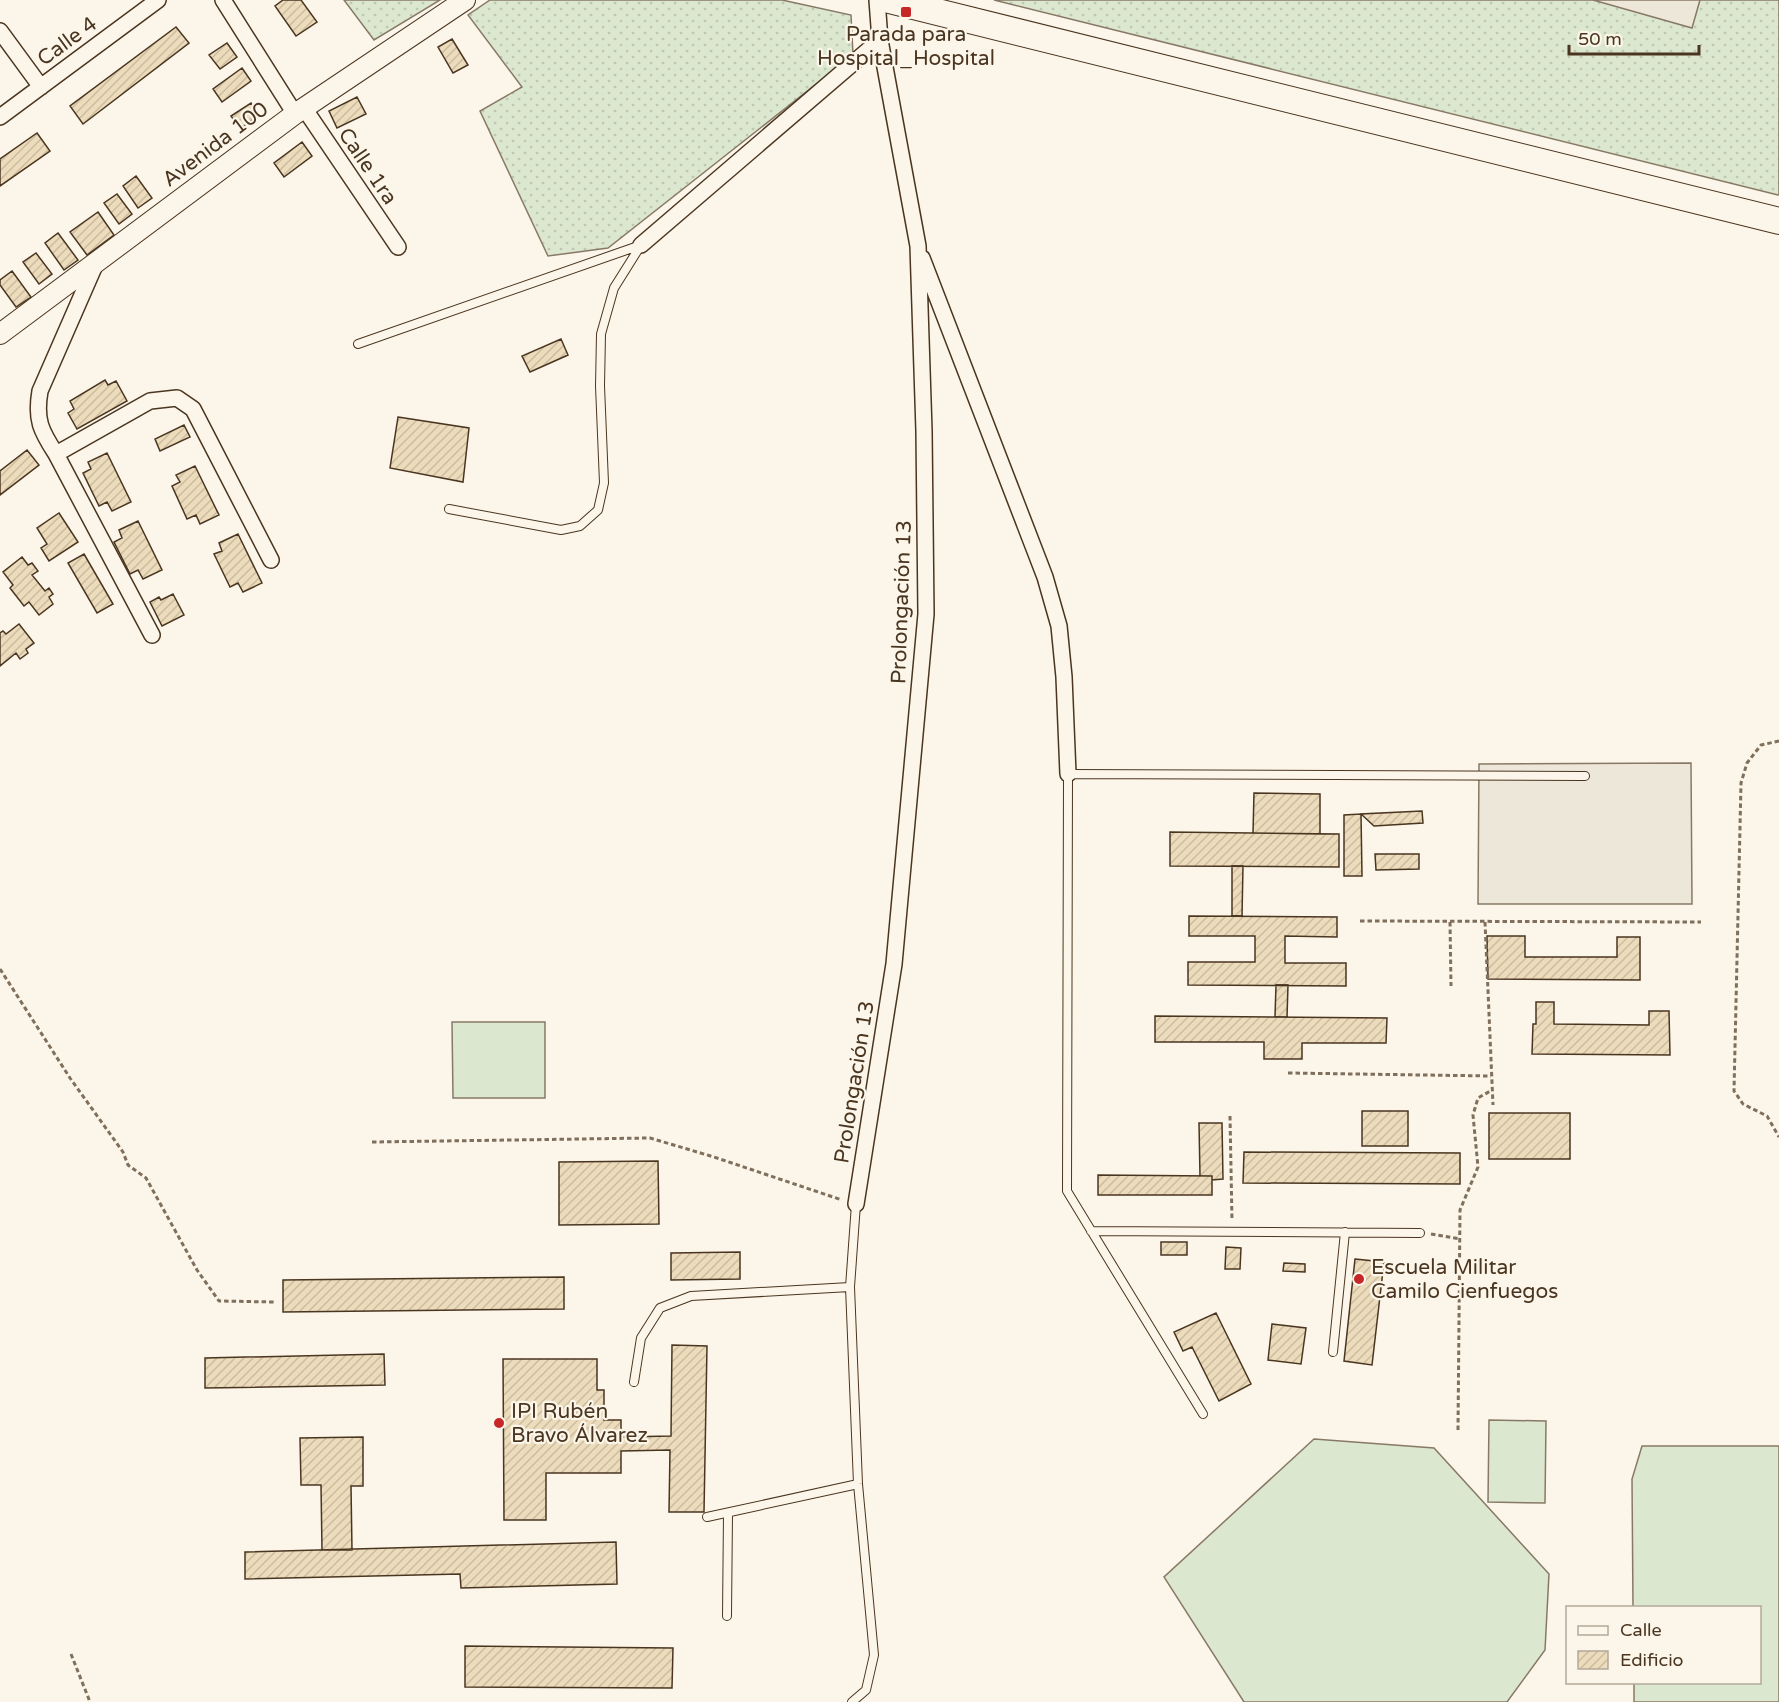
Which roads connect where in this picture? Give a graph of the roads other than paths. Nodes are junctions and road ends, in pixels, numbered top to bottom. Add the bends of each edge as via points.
1 (158, 0) edge
2 (223, 0) edge
3 (465, 0) edge
4 (877, 0) edge
5 (889, 0) edge
6 (0, 31) edge
7 (880, 40) junction
8 (41, 87) junction
9 (299, 111) junction
10 (0, 117) edge
11 (1779, 221) edge
12 (641, 245) junction
13 (918, 246) junction
14 (398, 247) dead end
15 (96, 262) junction
16 (0, 334) edge
17 (358, 344) dead end
18 (56, 454) junction
19 (449, 509) dead end
20 (271, 561) dead end
21 (152, 635) dead end
22 (1068, 774) junction
23 (1585, 776) dead end
24 (855, 1204) joint
25 (1091, 1231) junction
26 (1345, 1232) junction
27 (1420, 1233) road end
28 (850, 1287) junction
29 (1333, 1352) dead end
30 (634, 1382) dead end
31 (1203, 1414) dead end
32 (858, 1484) junction
33 (728, 1513) junction
34 (707, 1517) dead end
35 (727, 1616) dead end
36 (852, 1702) edge

1 - 8 street, Calle 4
2 - 9 street, Calle 1ra
3 - 9 street, Avenida 100
4 - 7 street, Prolongación 13
5 - 11 main road
6 - 8 street
7 - 12 street
7 - 13 street, Prolongación 13
8 - 10 street, Calle 4
9 - 14 street, Calle 1ra
9 - 15 street, Avenida 100
12 - 17 lane
12 - 19 lane via 614,288 601,334 604,483 598,510 580,526 561,530
13 - 22 street via 1059,626
13 - 24 street, Prolongación 13 via 926,614 894,964
15 - 16 street, Avenida 100
15 - 18 street via 40,391 37,409 41,429
18 - 20 street via 150,401 177,398 193,409
18 - 21 street
22 - 23 lane
22 - 25 lane via 1067,1191
24 - 28 lane
25 - 26 lane
25 - 31 lane
26 - 27 lane
26 - 29 lane
28 - 30 lane via 691,1296 660,1308 641,1338
28 - 32 lane
32 - 33 lane
32 - 36 lane via 874,1655 866,1690
33 - 34 lane
33 - 35 lane

